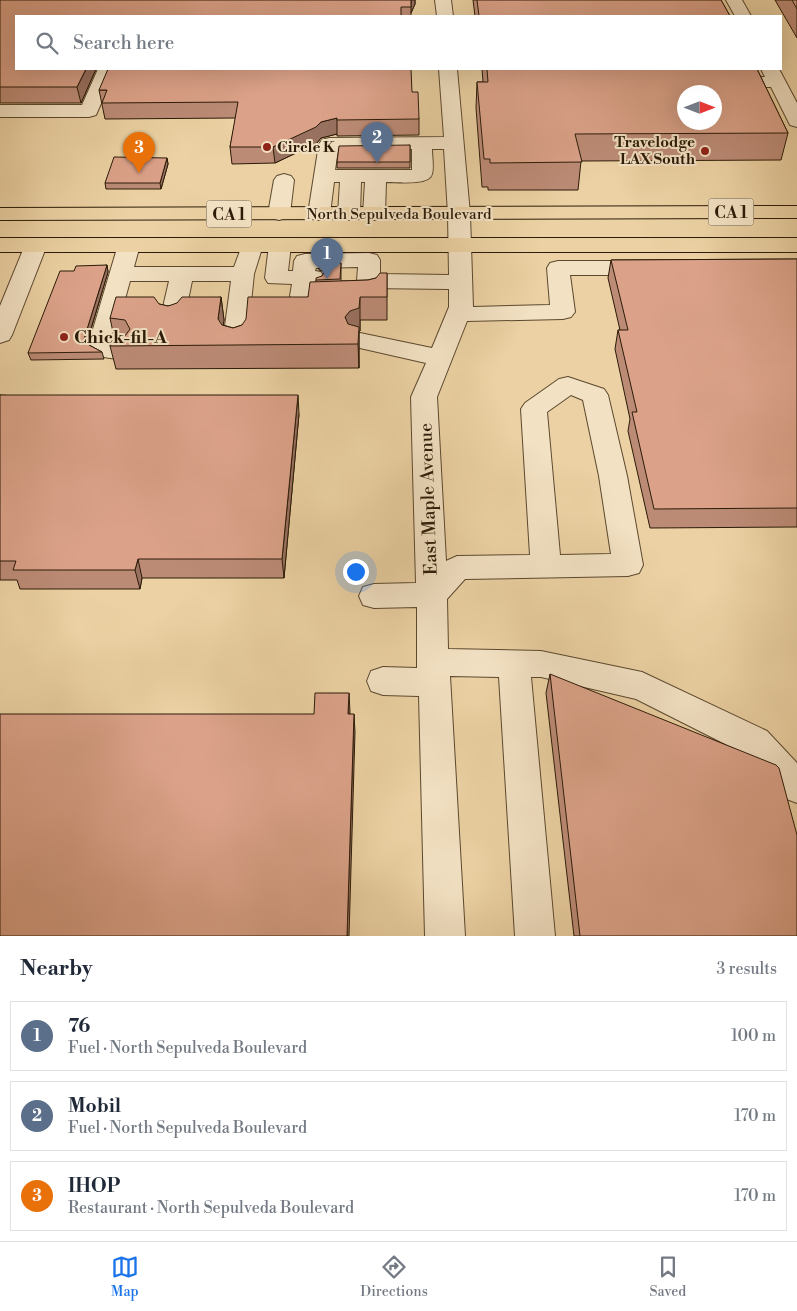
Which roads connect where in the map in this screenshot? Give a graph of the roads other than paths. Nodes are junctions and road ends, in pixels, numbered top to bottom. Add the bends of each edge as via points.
1 (443, 0) edge
2 (734, 0) edge
3 (444, 15) edge
4 (742, 15) edge
5 (107, 70) edge
6 (448, 70) edge
7 (773, 75) edge
8 (710, 82) edge
9 (0, 111) edge
10 (797, 122) edge
11 (422, 143) junction
12 (454, 143) junction
13 (324, 176) junction
14 (351, 176) junction
15 (376, 176) junction
16 (284, 180) dead end
17 (797, 212) edge
18 (0, 214) edge
19 (279, 214) junction
20 (319, 214) junction
21 (349, 214) junction
22 (374, 214) junction
23 (459, 214) junction
24 (0, 245) edge
25 (36, 245) junction
26 (129, 245) junction
27 (252, 245) junction
28 (280, 245) junction
29 (459, 245) junction
30 (797, 246) edge
31 (369, 266) junction
32 (666, 268) edge
33 (121, 274) junction
34 (182, 274) junction
35 (243, 274) junction
36 (308, 277) junction
37 (341, 277) edge
38 (460, 282) junction
39 (458, 314) junction
40 (172, 320) edge
41 (0, 335) edge
42 (235, 341) edge
43 (360, 341) edge
44 (121, 352) edge
45 (440, 358) junction
46 (546, 567) junction
47 (432, 595) junction
48 (374, 596) dead end
49 (514, 664) junction
50 (434, 672) junction
51 (384, 681) dead end
52 (797, 787) edge
53 (445, 936) edge
54 (535, 936) edge

1 - 3 street
2 - 4 street
5 - 9 street via 89,111
6 - 12 street, East Maple Avenue
7 - 8 street
7 - 10 street
11 - 12 street
11 - 13 street via 329,144
11 - 15 street via 422,174
12 - 23 street, East Maple Avenue
13 - 14 street
13 - 20 street
14 - 15 street
14 - 21 street
15 - 22 street
16 - 19 street
17 - 23 highway, North Sepulveda Boulevard / CA 1
18 - 19 highway, North Sepulveda Boulevard / CA 1
19 - 20 highway, North Sepulveda Boulevard / CA 1
20 - 21 highway, North Sepulveda Boulevard / CA 1
21 - 22 highway, North Sepulveda Boulevard / CA 1
22 - 23 highway, North Sepulveda Boulevard / CA 1
23 - 29 street, East Maple Avenue
24 - 25 highway, North Sepulveda Boulevard / CA 1
25 - 26 highway, North Sepulveda Boulevard / CA 1
25 - 41 street
26 - 27 highway, North Sepulveda Boulevard / CA 1
26 - 33 street
27 - 28 highway, North Sepulveda Boulevard / CA 1
27 - 35 street
28 - 31 highway, North Sepulveda Boulevard / CA 1
28 - 36 street via 276,278
29 - 30 highway, North Sepulveda Boulevard / CA 1
29 - 31 highway, North Sepulveda Boulevard / CA 1
29 - 38 street, East Maple Avenue
31 - 36 street via 305,260
31 - 36 street via 368,294 302,296
31 - 37 street
31 - 38 street
32 - 39 street via 558,268 563,312
33 - 34 street
33 - 44 street via 100,346
34 - 35 street
34 - 40 street
35 - 42 street
38 - 39 street, East Maple Avenue via 461,307
39 - 45 street, East Maple Avenue
43 - 45 street
45 - 47 street, East Maple Avenue via 424,397
46 - 46 street via 628,565 595,395 568,385 534,409
46 - 47 street via 457,568
47 - 48 street
47 - 50 street, East Maple Avenue
49 - 50 street
49 - 52 street via 541,664 642,686 755,742
49 - 54 street
50 - 51 street
50 - 53 street, East Maple Avenue

